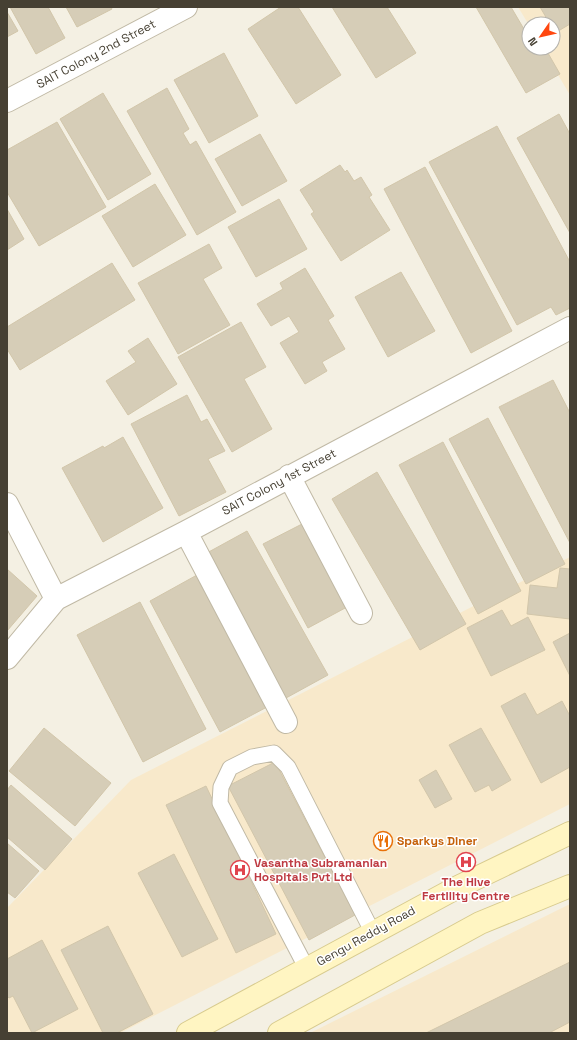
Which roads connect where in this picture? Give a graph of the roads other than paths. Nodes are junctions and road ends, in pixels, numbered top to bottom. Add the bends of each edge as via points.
1 (186, 7) edge
2 (7, 101) edge
3 (570, 328) edge
4 (289, 476) junction
5 (7, 504) edge
6 (186, 532) junction
7 (56, 599) junction
8 (361, 613) dead end
9 (7, 658) edge
10 (286, 722) dead end
11 (569, 834) edge
12 (570, 886) edge
13 (373, 933) junction
14 (307, 969) junction
15 (188, 1033) edge
16 (279, 1033) edge

1 - 2 street, SAIT Colony 2nd Street
3 - 4 street, SAIT Colony 1st Street
4 - 6 street, SAIT Colony 1st Street
4 - 8 street
5 - 7 street
6 - 7 street, SAIT Colony 1st Street
6 - 10 street
7 - 9 street, SAIT Colony 1st Street
11 - 13 main road, Gengu Reddy Road via 458,887
12 - 16 main road via 480,923
13 - 14 main road, Gengu Reddy Road
13 - 14 lane via 288,767 274,753 252,757 230,768 221,787 220,803
14 - 15 main road, Gengu Reddy Road

